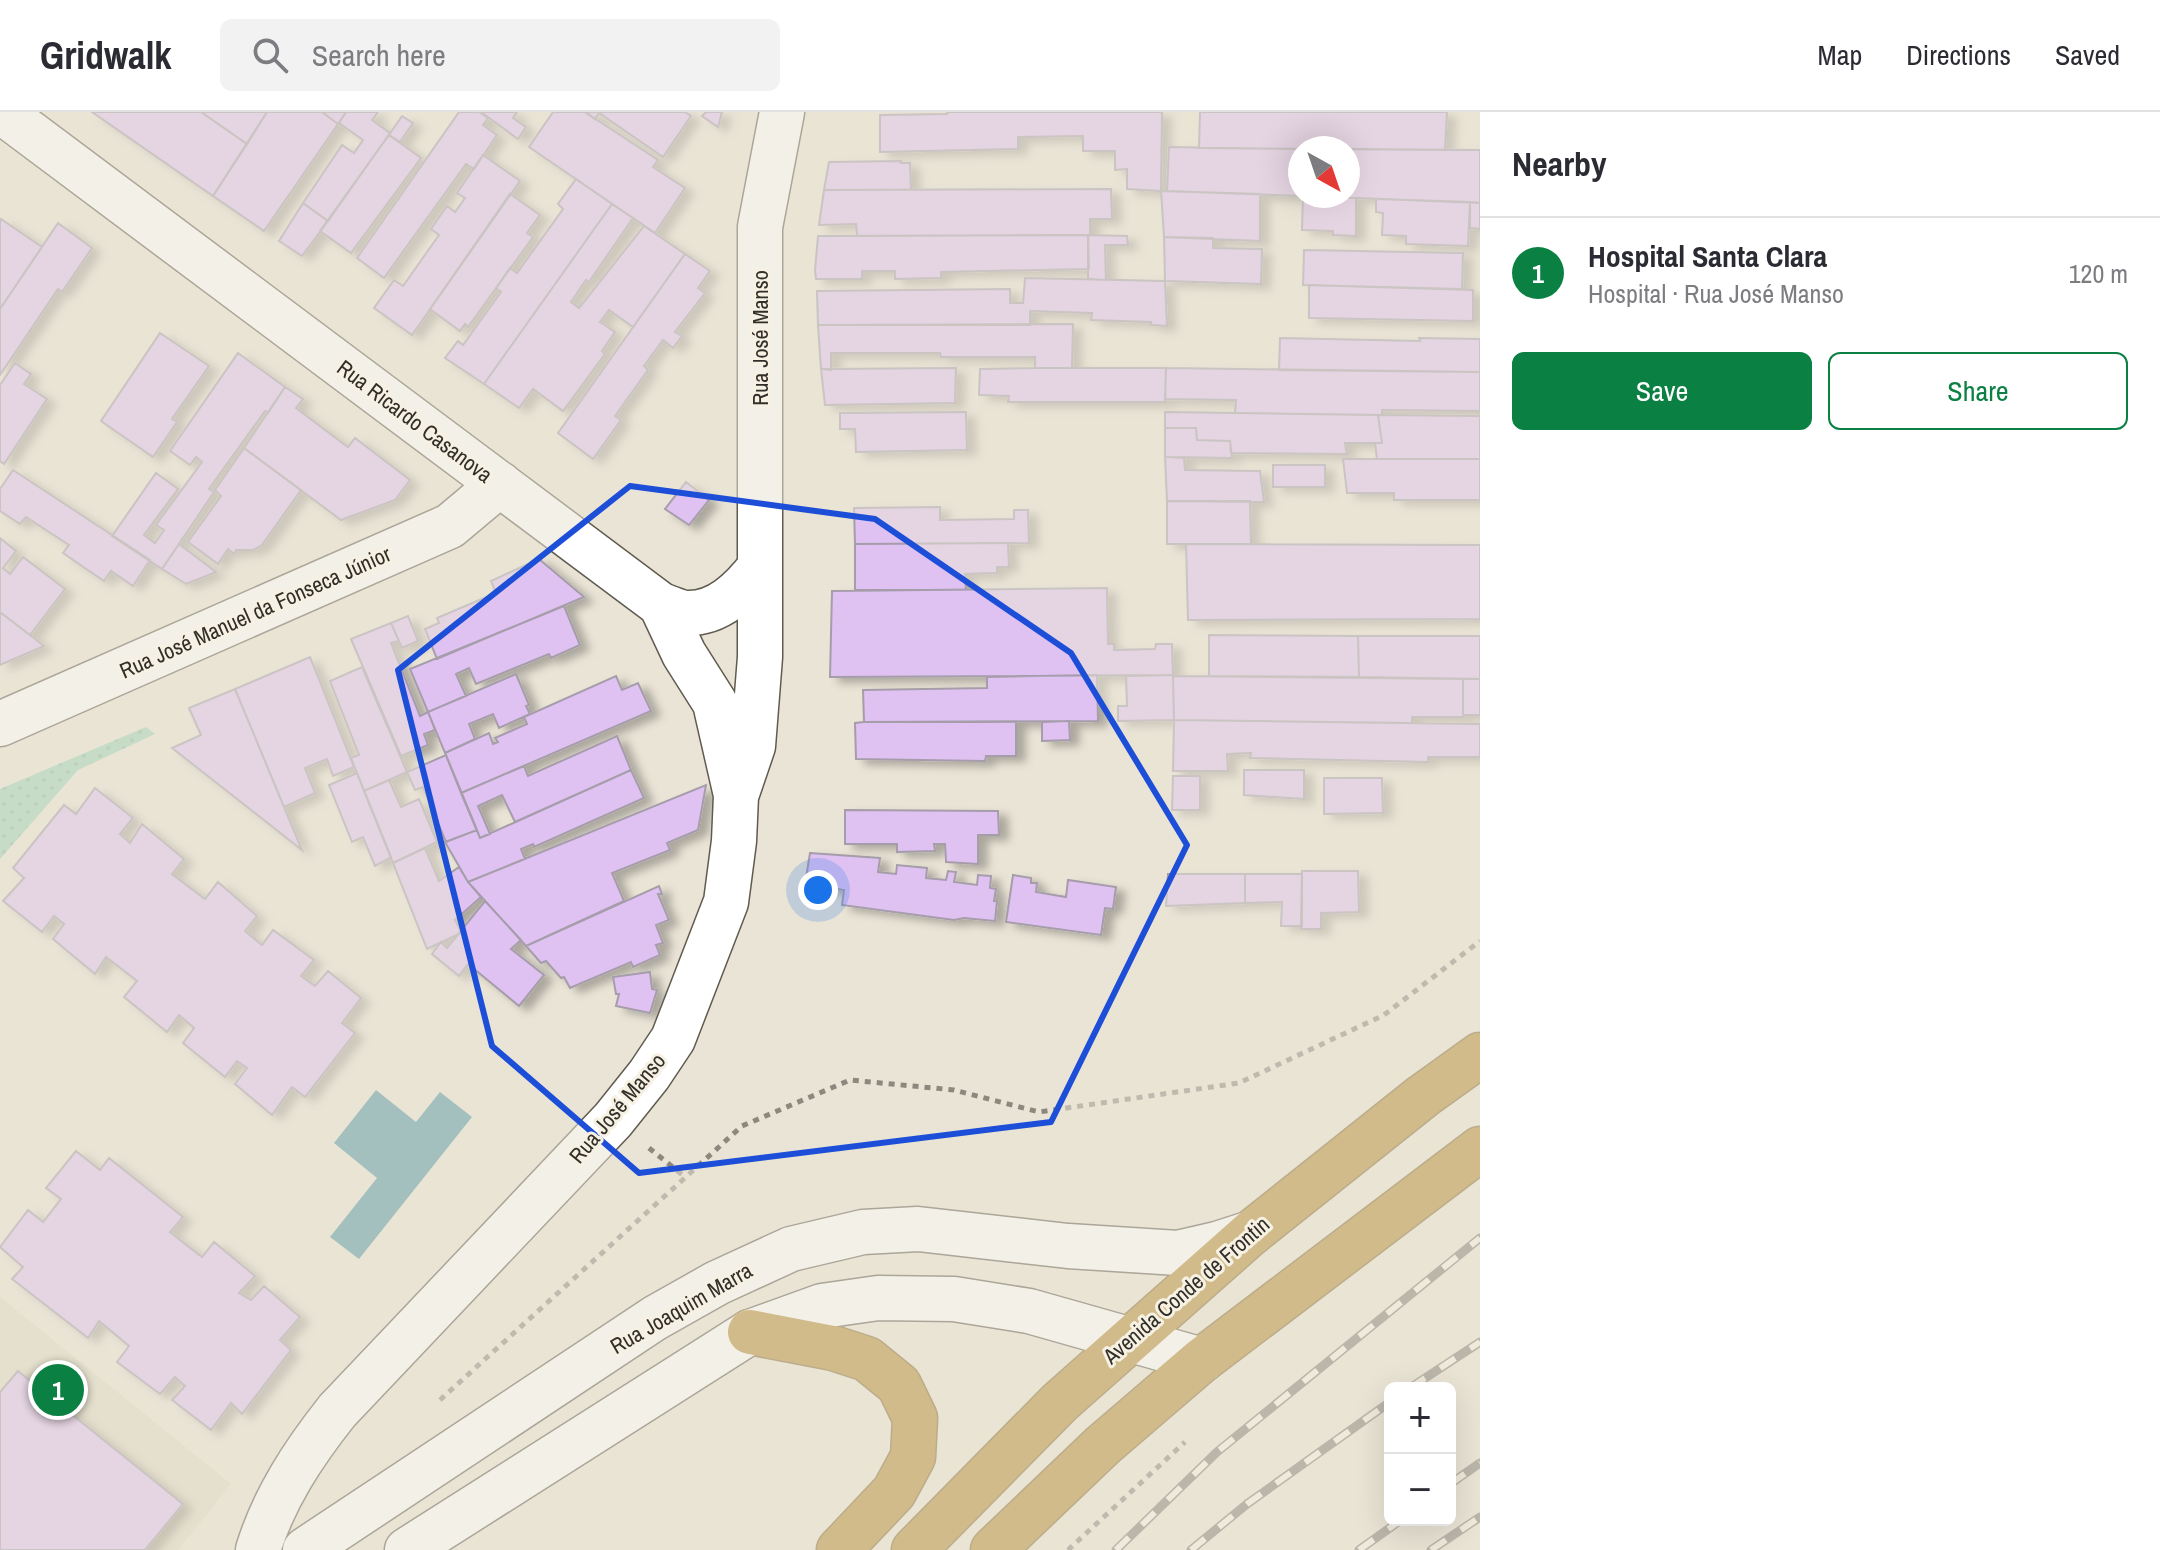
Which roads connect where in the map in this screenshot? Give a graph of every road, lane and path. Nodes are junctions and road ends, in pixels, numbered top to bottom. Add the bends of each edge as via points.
1 (2, 112) edge
2 (782, 112) edge
3 (500, 484) junction
4 (760, 567) junction
5 (661, 605) junction
6 (0, 724) edge
7 (736, 796) junction
8 (1480, 1055) edge
9 (1480, 1149) edge
10 (1251, 1233) junction
11 (750, 1332) junction
12 (1128, 1340) junction
13 (1202, 1360) junction
14 (1186, 1441) dead end
15 (258, 1550) edge
16 (305, 1550) edge
17 (407, 1550) edge
18 (839, 1550) edge
19 (914, 1550) edge
20 (993, 1550) edge
21 (1068, 1550) edge

1 - 3 street, Rua Ricardo Casanova
2 - 4 street, Rua José Manso via 760,227
3 - 5 street, Rua Ricardo Casanova
3 - 6 street, Rua José Manuel da Fonseca Júnior via 450,526
4 - 5 street via 713,608 685,613
4 - 7 street, Rua José Manso via 753,746
5 - 7 street, Rua Ricardo Casanova via 715,703
7 - 15 street, Rua José Manso via 726,902 673,1039 613,1120 337,1411 283,1491
8 - 10 highway, Avenida Conde de Frontin
9 - 13 highway
10 - 12 highway, Avenida Conde de Frontin
10 - 16 street, Rua Joaquim Marra via 1178,1253 918,1229 863,1232 791,1249 655,1318
11 - 12 street via 822,1306 878,1298 954,1299 1029,1311
11 - 17 street
11 - 18 highway via 867,1359 899,1385 915,1418 913,1457 894,1492
12 - 13 street
12 - 19 highway, Avenida Conde de Frontin
13 - 20 highway
14 - 21 path

